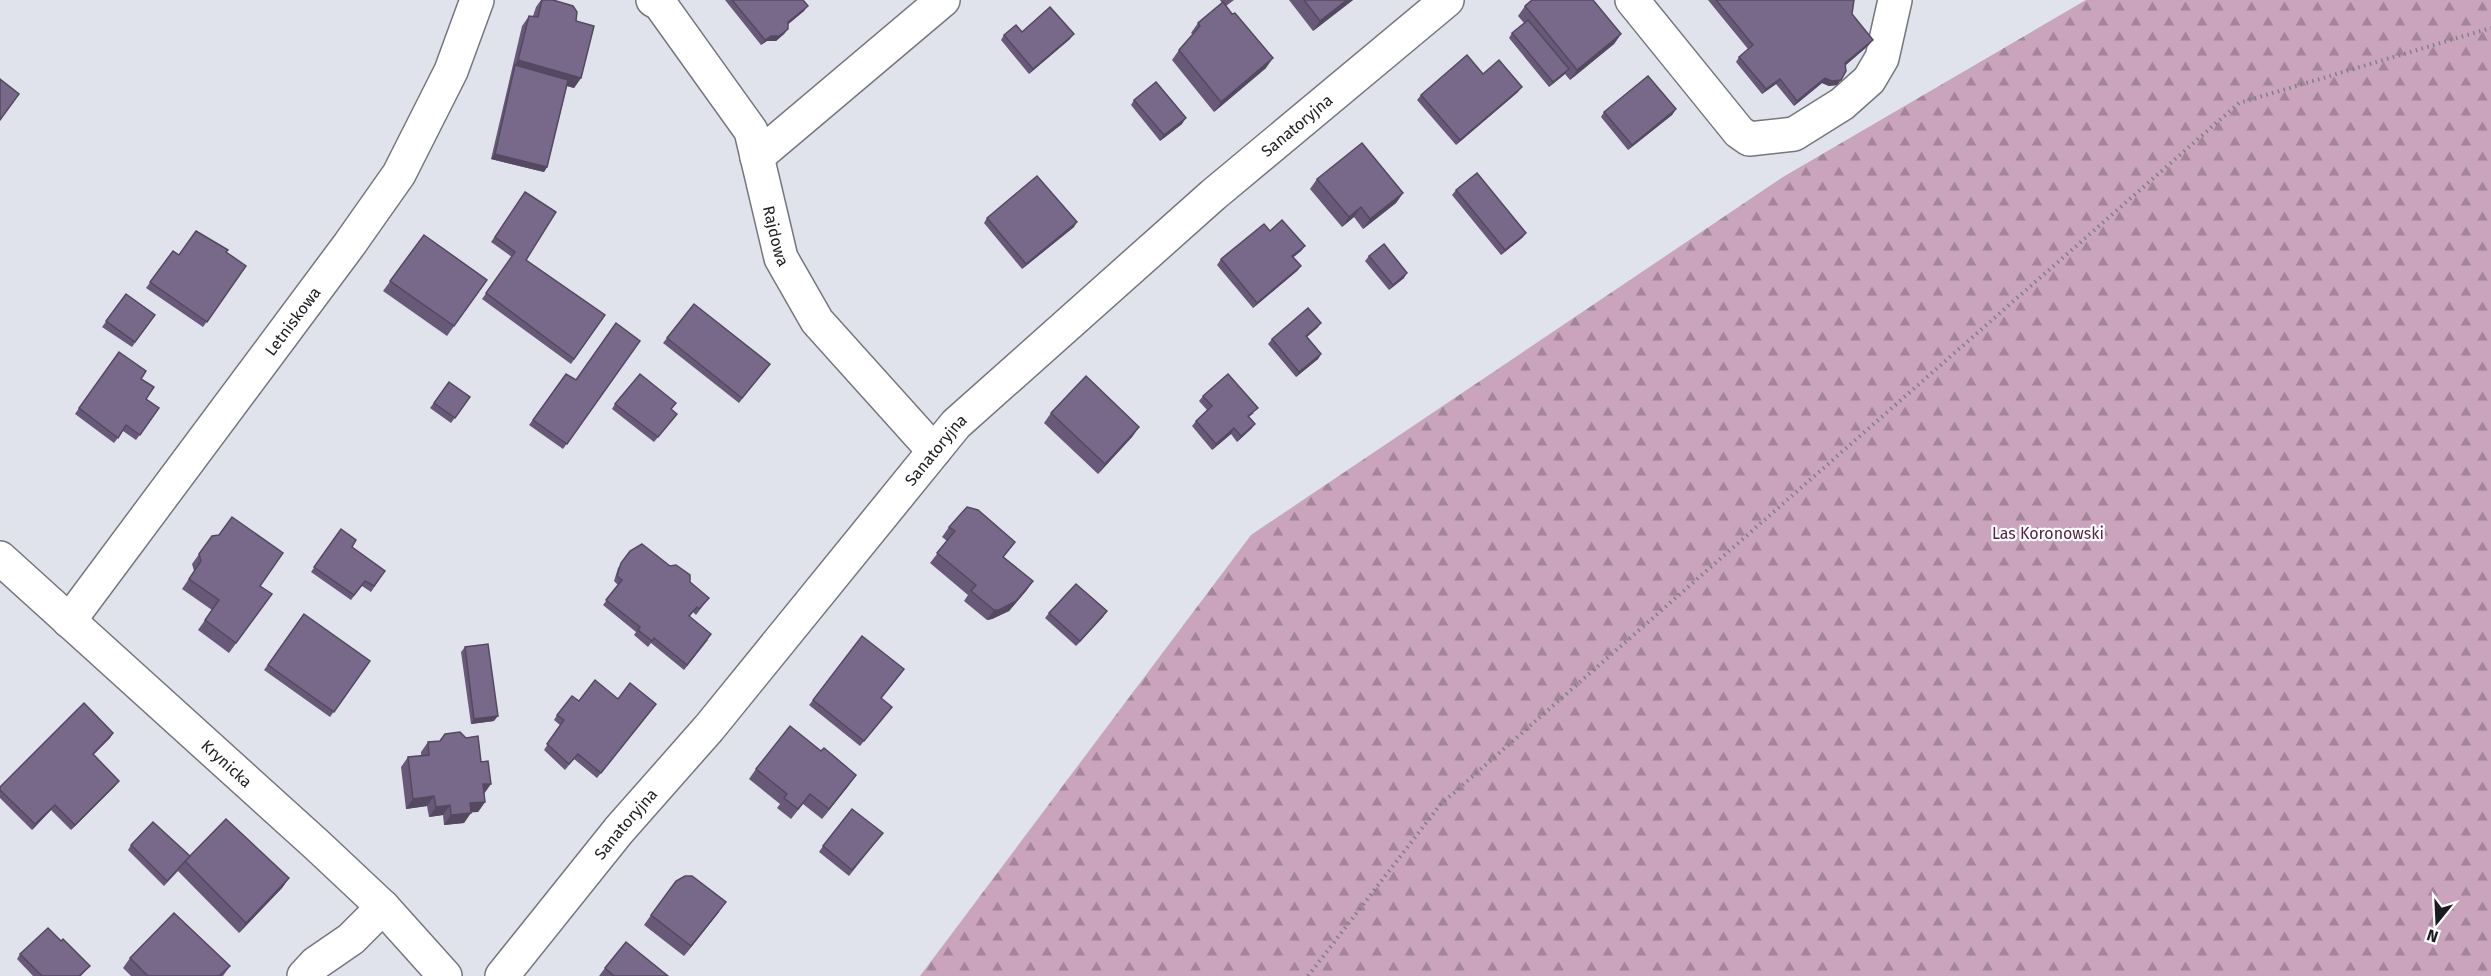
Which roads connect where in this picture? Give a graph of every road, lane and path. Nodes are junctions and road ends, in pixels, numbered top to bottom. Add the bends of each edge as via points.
1 (477, 0) edge
2 (653, 0) edge
3 (943, 0) edge
4 (1447, 0) edge
5 (1632, 0) edge
6 (1895, 0) edge
7 (2491, 28) edge
8 (757, 157) junction
9 (934, 451) junction
10 (0, 558) edge
11 (69, 621) junction
12 (383, 907) junction
13 (304, 976) edge
14 (445, 976) edge
15 (502, 976) edge
16 (1308, 976) edge

1 - 11 street, Letniskowa via 451,71 399,174
2 - 8 street, Rajdowa via 660,4 751,131
3 - 8 street
4 - 9 street, Sanatoryjna via 1205,202 956,424
5 - 6 street via 1739,132 1749,139 1794,134 1842,104 1869,80 1882,58
7 - 16 path via 2239,103 1440,805
8 - 9 street, Rajdowa via 781,258 817,321
9 - 15 street, Sanatoryjna
10 - 11 street, Krynicka
11 - 12 street, Krynicka
12 - 13 street via 351,939
12 - 14 street, Krynicka

